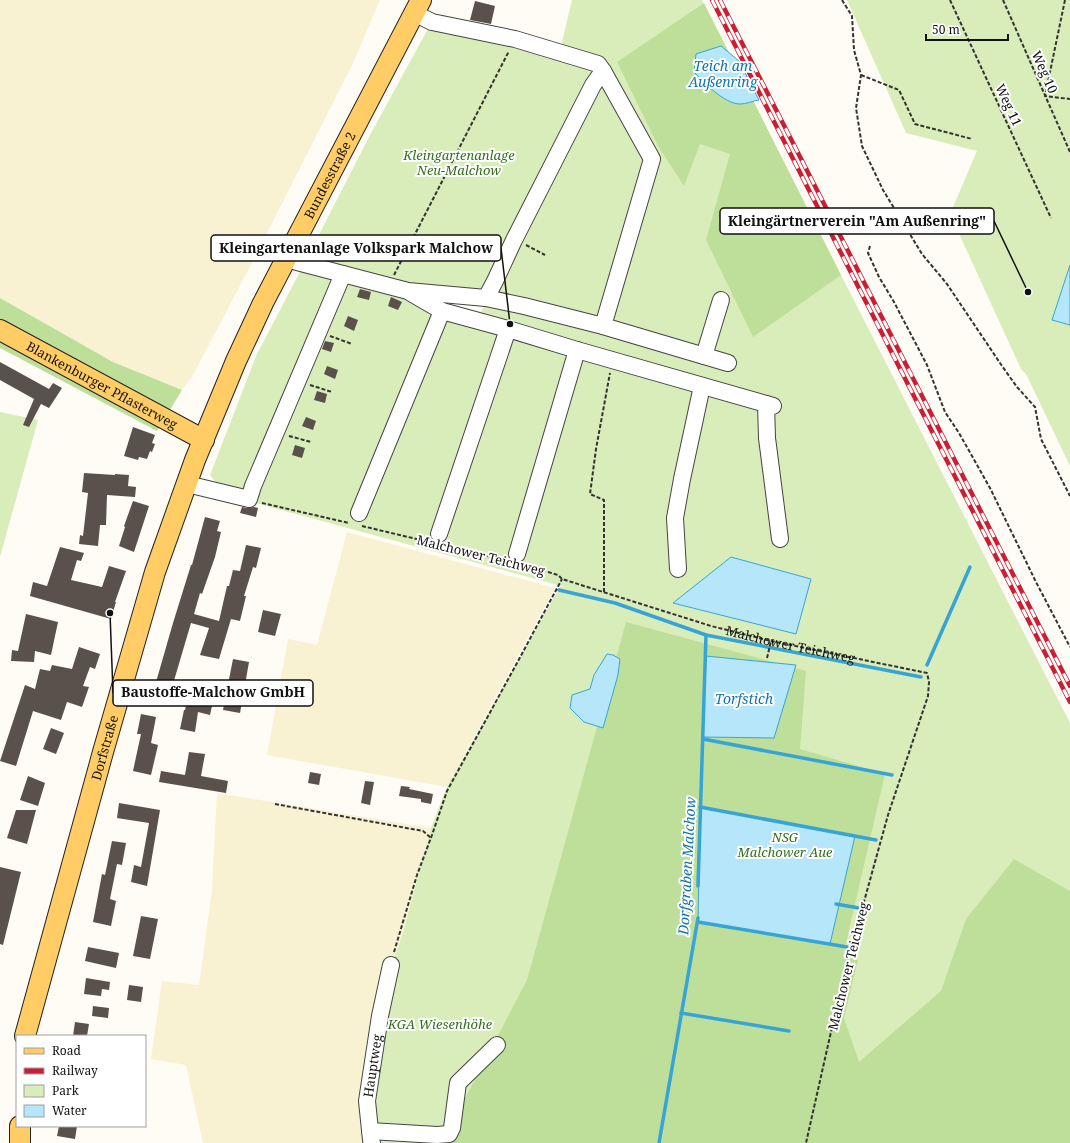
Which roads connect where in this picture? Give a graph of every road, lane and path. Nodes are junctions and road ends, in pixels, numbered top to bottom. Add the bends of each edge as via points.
1 (842, 0) edge
2 (950, 0) edge
3 (1003, 0) edge
4 (1065, 0) edge
5 (418, 7) edge
6 (515, 39) junction
7 (603, 71) junction
8 (861, 75) junction
9 (1045, 96) junction
10 (1070, 99) edge
11 (972, 138) dead end
12 (1070, 152) edge
13 (1052, 218) dead end
14 (514, 240) junction
15 (870, 246) dead end
16 (545, 255) dead end
17 (287, 257) junction
18 (343, 274) junction
19 (390, 286) junction
20 (408, 291) junction
21 (486, 298) junction
22 (721, 300) dead end
23 (442, 311) junction
24 (603, 326) junction
25 (508, 329) junction
26 (0, 330) edge
27 (319, 332) junction
28 (352, 344) dead end
29 (577, 350) junction
30 (704, 356) junction
31 (613, 360) junction
32 (728, 363) dead end
33 (298, 382) junction
34 (702, 386) junction
35 (332, 392) dead end
36 (276, 432) junction
37 (204, 440) junction
38 (311, 442) dead end
39 (187, 484) junction
40 (1070, 496) edge
41 (249, 500) junction
42 (358, 521) junction
43 (780, 539) dead end
44 (439, 541) junction
45 (515, 560) junction
46 (678, 569) dead end
47 (562, 579) junction
48 (604, 592) junction
49 (771, 641) junction
50 (1070, 647) edge
51 (767, 658) dead end
52 (275, 804) dead end
53 (432, 836) junction
54 (391, 965) joint
55 (25, 1035) edge
56 (497, 1045) dead end
57 (20, 1127) edge
58 (371, 1137) edge
59 (20, 1143) edge
60 (806, 1143) edge

1 - 8 path via 852,16 854,50
2 - 13 path, Weg 11
3 - 9 path, Weg 10
4 - 9 path
5 - 6 lane via 432,22
5 - 17 main road, Bundesstraße 2
6 - 7 lane via 598,64
6 - 19 path via 394,272
7 - 14 lane via 593,85
7 - 24 lane via 652,159
8 - 11 path via 899,90 915,124
8 - 40 path via 856,108 862,146 883,190 922,254 947,284 1017,388 1035,407 1041,439
9 - 10 path
9 - 12 path, Weg 10
14 - 16 path
14 - 21 lane
15 - 50 path via 868,253 927,365 945,412 990,488
17 - 18 lane
17 - 37 main road, Bundesstraße 2 via 242,348
18 - 19 lane
18 - 27 lane
19 - 20 lane
20 - 21 lane
20 - 23 lane
21 - 24 lane
22 - 30 lane
23 - 25 lane
23 - 42 lane
24 - 30 lane
25 - 29 lane
25 - 44 lane
26 - 37 main road, Blankenburger Pflasterweg
27 - 28 path
27 - 33 lane
29 - 31 lane
29 - 45 lane
30 - 32 lane
31 - 34 lane
31 - 48 path via 590,494 604,500
33 - 35 path
33 - 36 lane
34 - 43 lane via 770,405 767,438
34 - 46 lane via 675,518
36 - 38 path
36 - 41 lane
37 - 39 main road, Dorfstraße
39 - 41 lane
39 - 55 main road, Dorfstraße via 160,557 141,620
41 - 42 path, Malchower Teichweg
42 - 44 path, Malchower Teichweg
44 - 45 path, Malchower Teichweg
45 - 47 path, Malchower Teichweg via 558,575
47 - 48 path, Malchower Teichweg
47 - 53 path via 447,791
48 - 49 path, Malchower Teichweg via 711,626
49 - 51 path
49 - 60 path, Malchower Teichweg via 927,673 929,682 928,696 888,815 844,974
52 - 53 path via 423,831
53 - 54 path via 417,875
54 - 58 lane, Hauptweg via 367,1101
56 - 58 lane via 458,1083 449,1134
57 - 59 main road

